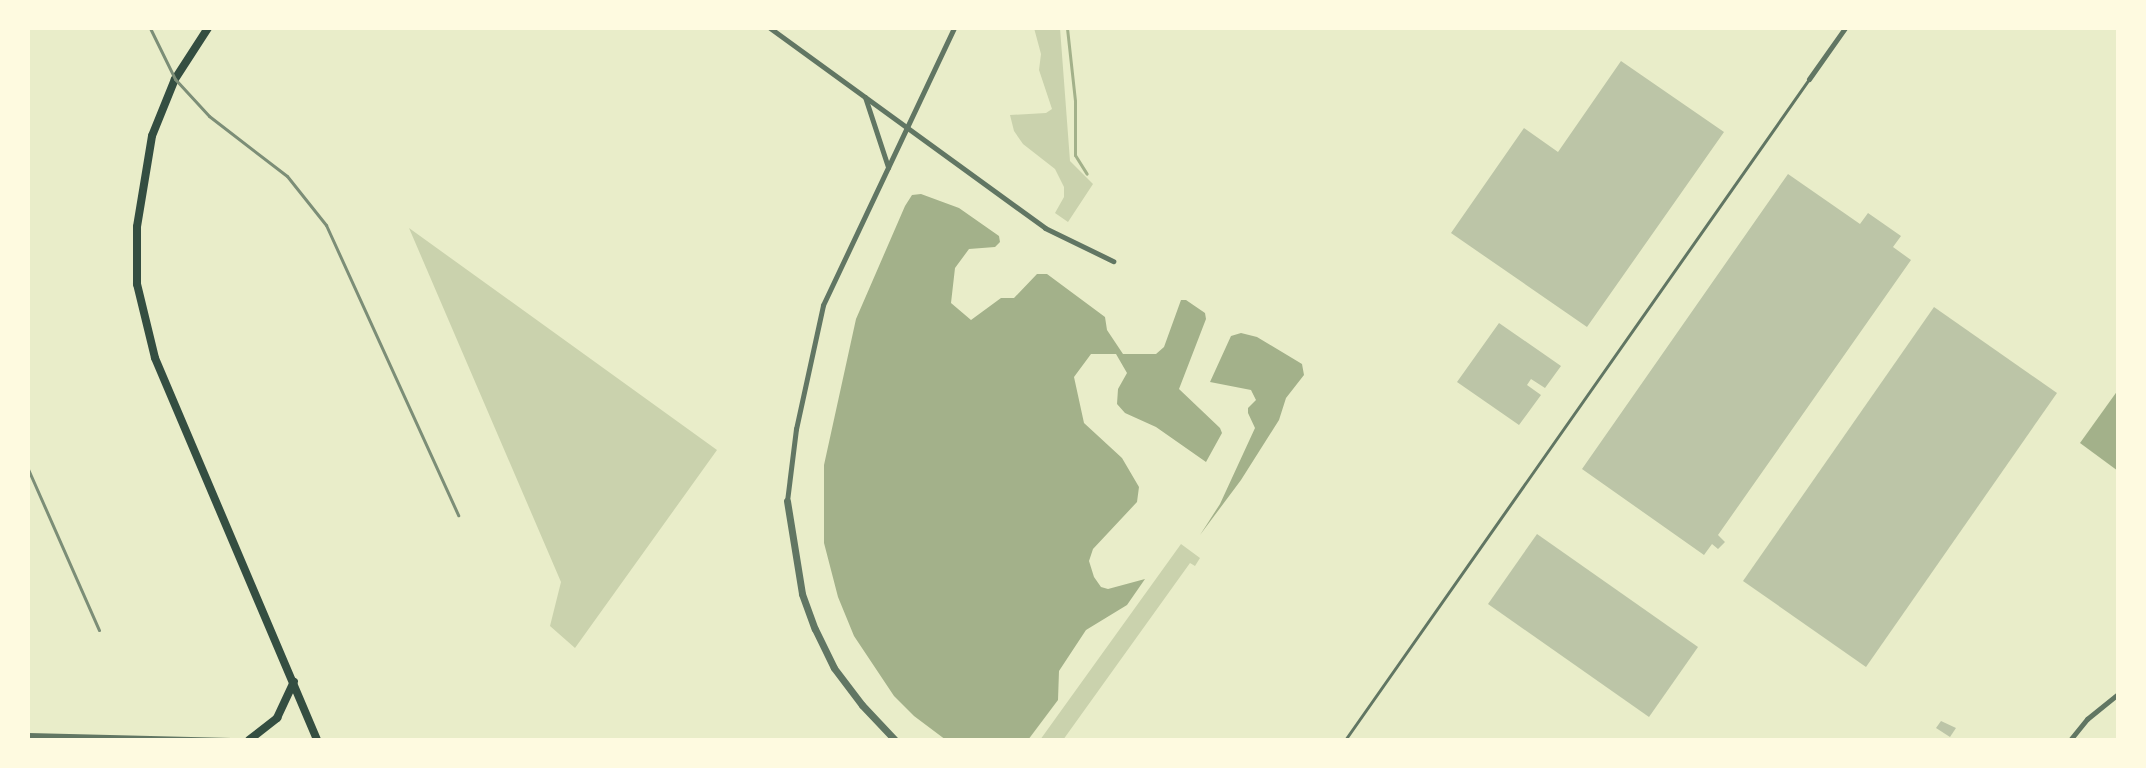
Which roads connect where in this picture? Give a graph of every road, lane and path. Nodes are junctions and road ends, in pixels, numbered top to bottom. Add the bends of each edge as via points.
1 (208, 28) edge
2 (770, 28) edge
3 (954, 28) edge
4 (1845, 28) edge
5 (1809, 79) joint
6 (865, 96) junction
7 (907, 126) junction
8 (888, 167) junction
9 (1113, 261) dead end
10 (787, 501) joint
11 (294, 682) junction
12 (2118, 694) edge
13 (28, 735) edge
14 (231, 740) edge
15 (249, 740) edge
16 (317, 740) edge
17 (895, 740) edge
18 (1345, 740) edge
19 (2070, 740) edge

1 - 11 main road via 175,79 152,136 137,227 137,284 155,358
2 - 6 street
3 - 7 street
4 - 5 street
5 - 18 lane
6 - 7 street
6 - 8 street
7 - 8 street
7 - 9 street via 1045,228
8 - 10 street via 823,305 796,429
10 - 17 street via 802,594 815,629 834,668
11 - 15 main road via 277,718
11 - 16 main road
12 - 19 street
13 - 14 street

